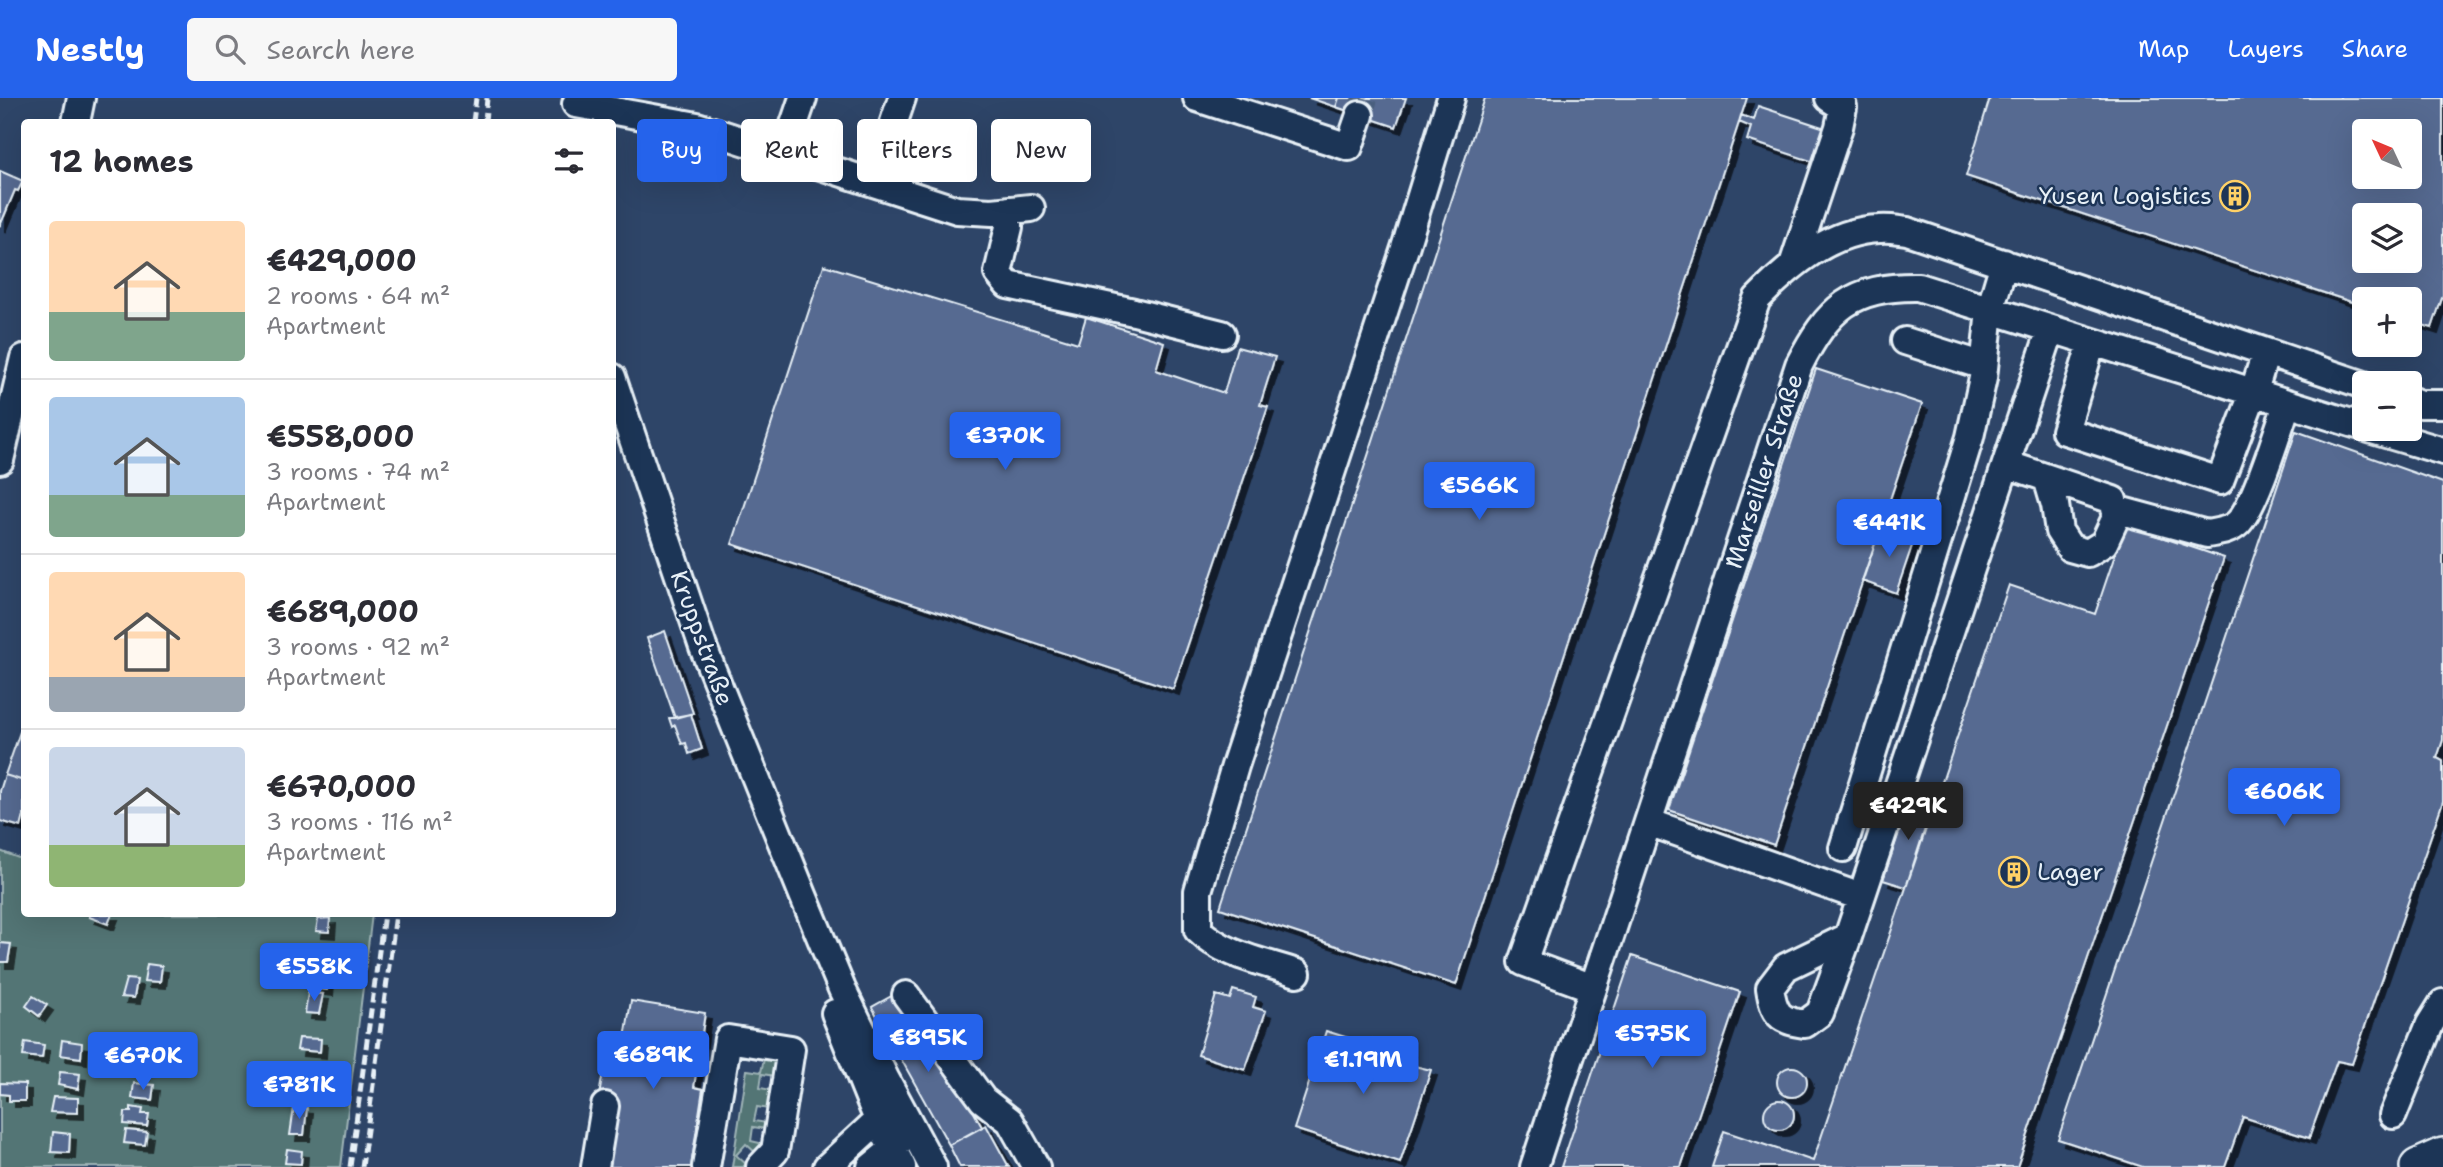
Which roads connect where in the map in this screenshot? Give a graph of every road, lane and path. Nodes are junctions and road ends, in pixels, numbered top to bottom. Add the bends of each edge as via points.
1 (81, 98) edge
2 (803, 98) edge
3 (902, 98) edge
4 (1198, 98) edge
5 (1451, 98) edge
6 (1829, 98) edge
7 (576, 108) edge
8 (1360, 115) tunnel mouth
9 (77, 119) edge
10 (796, 119) edge
11 (741, 140) edge
12 (843, 173) edge
13 (896, 190) junction
14 (2004, 263) junction
15 (1793, 265) junction
16 (1990, 310) junction
17 (2051, 329) junction
18 (1222, 334) dead end
19 (1905, 341) dead end
20 (2092, 342) junction
21 (2266, 352) junction
22 (1984, 366) junction
23 (21, 371) edge
24 (2352, 381) edge
25 (616, 389) edge
26 (2253, 394) junction
27 (2287, 404) junction
28 (2422, 404) edge
29 (2443, 404) edge
30 (2352, 424) edge
31 (2410, 441) edge
32 (2443, 451) edge
33 (0, 460) edge
34 (2006, 464) junction
35 (2047, 478) junction
36 (2115, 509) junction
37 (1648, 821) junction
38 (1843, 848) dead end
39 (803, 895) junction
40 (1861, 897) junction
41 (1848, 937) dead end
42 (1297, 973) dead end
43 (1593, 988) junction
44 (906, 995) dead end
45 (2443, 1003) edge
46 (605, 1106) dead end
47 (2393, 1115) dead end
48 (878, 1120) junction
49 (908, 1123) junction
50 (2443, 1156) edge
51 (897, 1158) edge
52 (595, 1167) edge
53 (706, 1167) edge
54 (760, 1167) edge
55 (827, 1167) edge
56 (871, 1167) edge
57 (933, 1167) edge
58 (1036, 1167) edge
59 (1534, 1167) edge
60 (2418, 1167) edge

1 - 9 street
2 - 10 street
3 - 13 street via 893,125 900,153
4 - 8 street via 1349,147
5 - 42 street via 1198,891 1198,930 1206,939
6 - 15 street via 1843,107 1839,127
7 - 11 street via 697,126
12 - 13 street
13 - 18 street via 957,210 1020,209 1009,227 998,272 1008,285
14 - 15 street via 1907,231 1878,229 1844,235
14 - 16 street
14 - 21 street
15 - 43 street via 1758,299 1523,962
16 - 17 street, Marseiller Straße
16 - 22 street
16 - 37 street, Marseiller Straße via 1918,288 1891,287 1850,300 1831,314 1813,338 1799,365
17 - 20 street, Marseiller Straße
17 - 34 street
19 - 22 street
20 - 26 street, Marseiller Straße
20 - 26 street via 2065,431 2144,457 2220,481
21 - 24 street
21 - 26 street
22 - 38 street via 1970,437
23 - 33 street
25 - 39 street, Kruppstraße via 703,647
26 - 27 street, Marseiller Straße
27 - 30 street, Marseiller Straße
27 - 36 street via 2249,507 2237,524 2207,534
28 - 29 street
31 - 32 street, Marseiller Straße
34 - 35 street
34 - 40 street
35 - 36 street via 2113,500
35 - 36 street via 2059,531 2070,548 2088,553 2104,543 2117,515
37 - 40 street
37 - 43 street, Marseiller Straße
39 - 48 street, Kruppstraße via 805,935
39 - 49 street, Kruppstraße via 842,989
40 - 41 street
43 - 59 street, Marseiller Straße
44 - 58 street via 983,1100 1010,1121
45 - 47 street
46 - 52 street
48 - 49 street
48 - 51 street, Kruppstraße
48 - 55 street
49 - 51 street
49 - 57 street, Kruppstraße
50 - 60 main road
51 - 56 street
53 - 54 street via 728,1039 792,1049 775,1151

